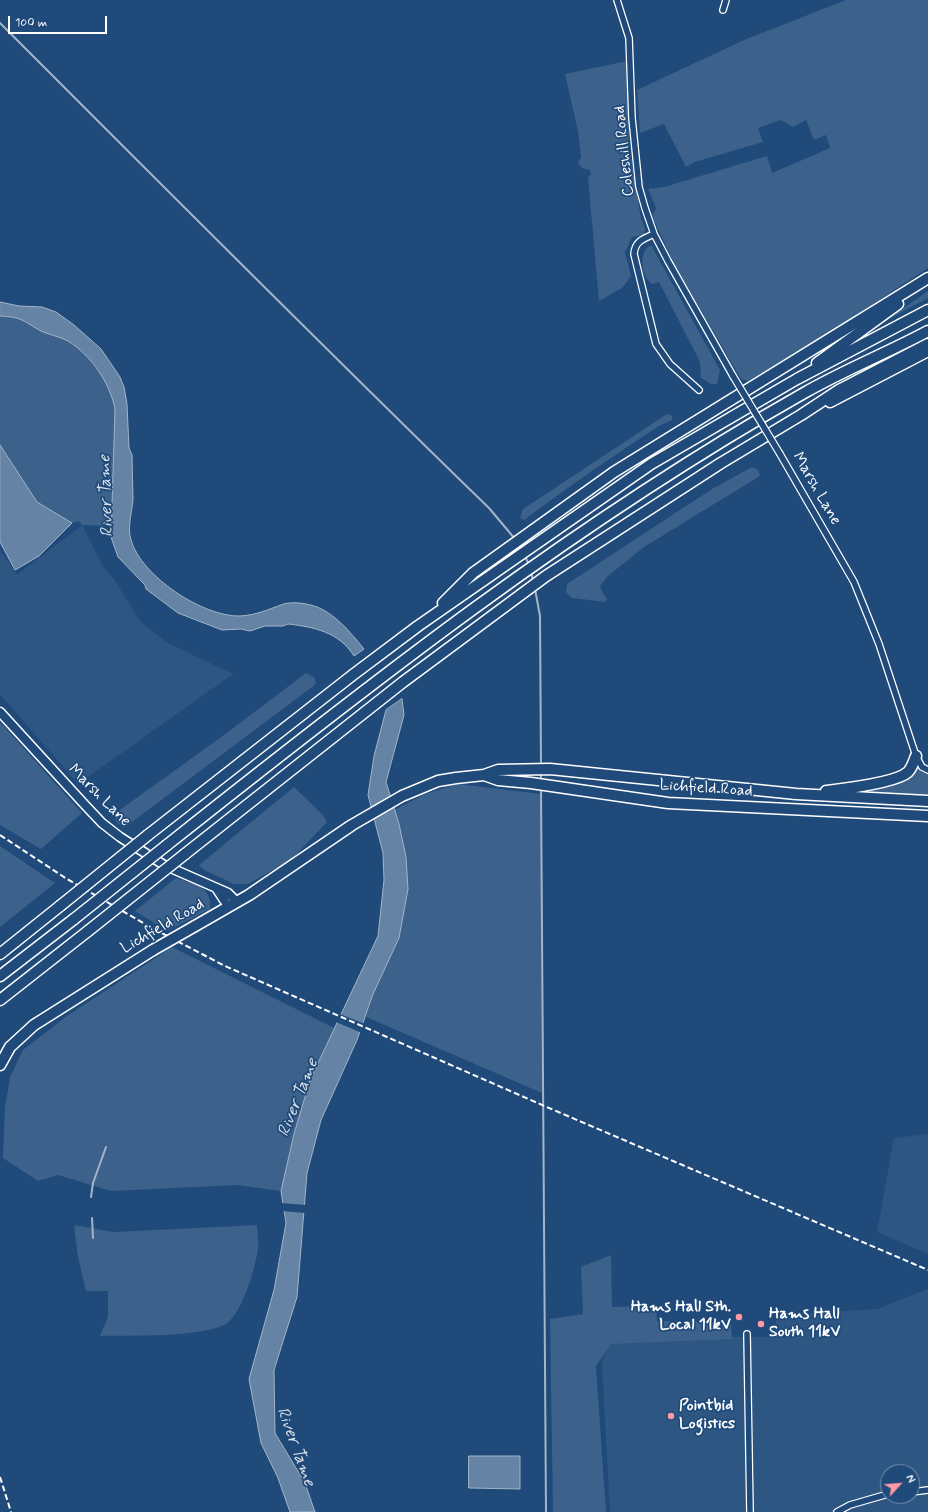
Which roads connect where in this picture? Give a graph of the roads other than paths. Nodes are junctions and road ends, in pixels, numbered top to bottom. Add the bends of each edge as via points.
1 (617, 0) edge
2 (726, 0) edge
3 (723, 10) dead end
4 (654, 234) junction
5 (928, 278) edge
6 (928, 282) edge
7 (928, 310) edge
8 (928, 331) edge
9 (928, 344) edge
10 (928, 352) edge
11 (796, 379) junction
12 (698, 390) dead end
13 (801, 415) junction
14 (418, 626) junction
15 (0, 712) edge
16 (916, 756) junction
17 (928, 770) edge
18 (484, 775) junction
19 (796, 794) junction
20 (928, 801) edge
21 (928, 816) edge
22 (216, 888) junction
23 (237, 902) junction
24 (228, 906) junction
25 (0, 954) edge
26 (0, 976) edge
27 (0, 1000) edge
28 (0, 1065) edge
29 (747, 1334) dead end
30 (880, 1496) edge
31 (750, 1512) edge
32 (837, 1512) edge

1 - 4 street, Coleshill Road via 630,42 632,118 639,187
2 - 3 street
4 - 12 street via 639,241 634,247 634,254 656,344 670,364
4 - 16 street, Marsh Lane, bridge via 733,376 854,582 879,644
5 - 14 highway via 614,472 473,573
6 - 11 highway via 851,336
7 - 11 highway
8 - 26 highway, bridge via 805,391 646,489 520,574 387,672
9 - 13 highway via 839,390
10 - 13 highway
11 - 14 highway via 651,464
13 - 27 highway, bridge via 721,463 546,576 403,682
14 - 25 highway, bridge via 148,835
15 - 22 main road, Marsh Lane via 89,810 120,837 164,866
16 - 17 street, Marsh Lane via 922,767
16 - 19 highway via 910,769 899,778 843,789
18 - 19 highway, Lichfield Road via 498,770 550,769
18 - 21 highway, Lichfield Road via 498,780 668,803
18 - 23 highway, Lichfield Road via 438,781 402,796 352,825
19 - 20 highway, Lichfield Road
22 - 23 main road, Marsh Lane via 228,893
22 - 24 main road
23 - 24 highway, Lichfield Road
24 - 28 highway, Lichfield Road, bridge via 152,950 34,1025 10,1047
29 - 31 street
30 - 32 street via 850,1505

